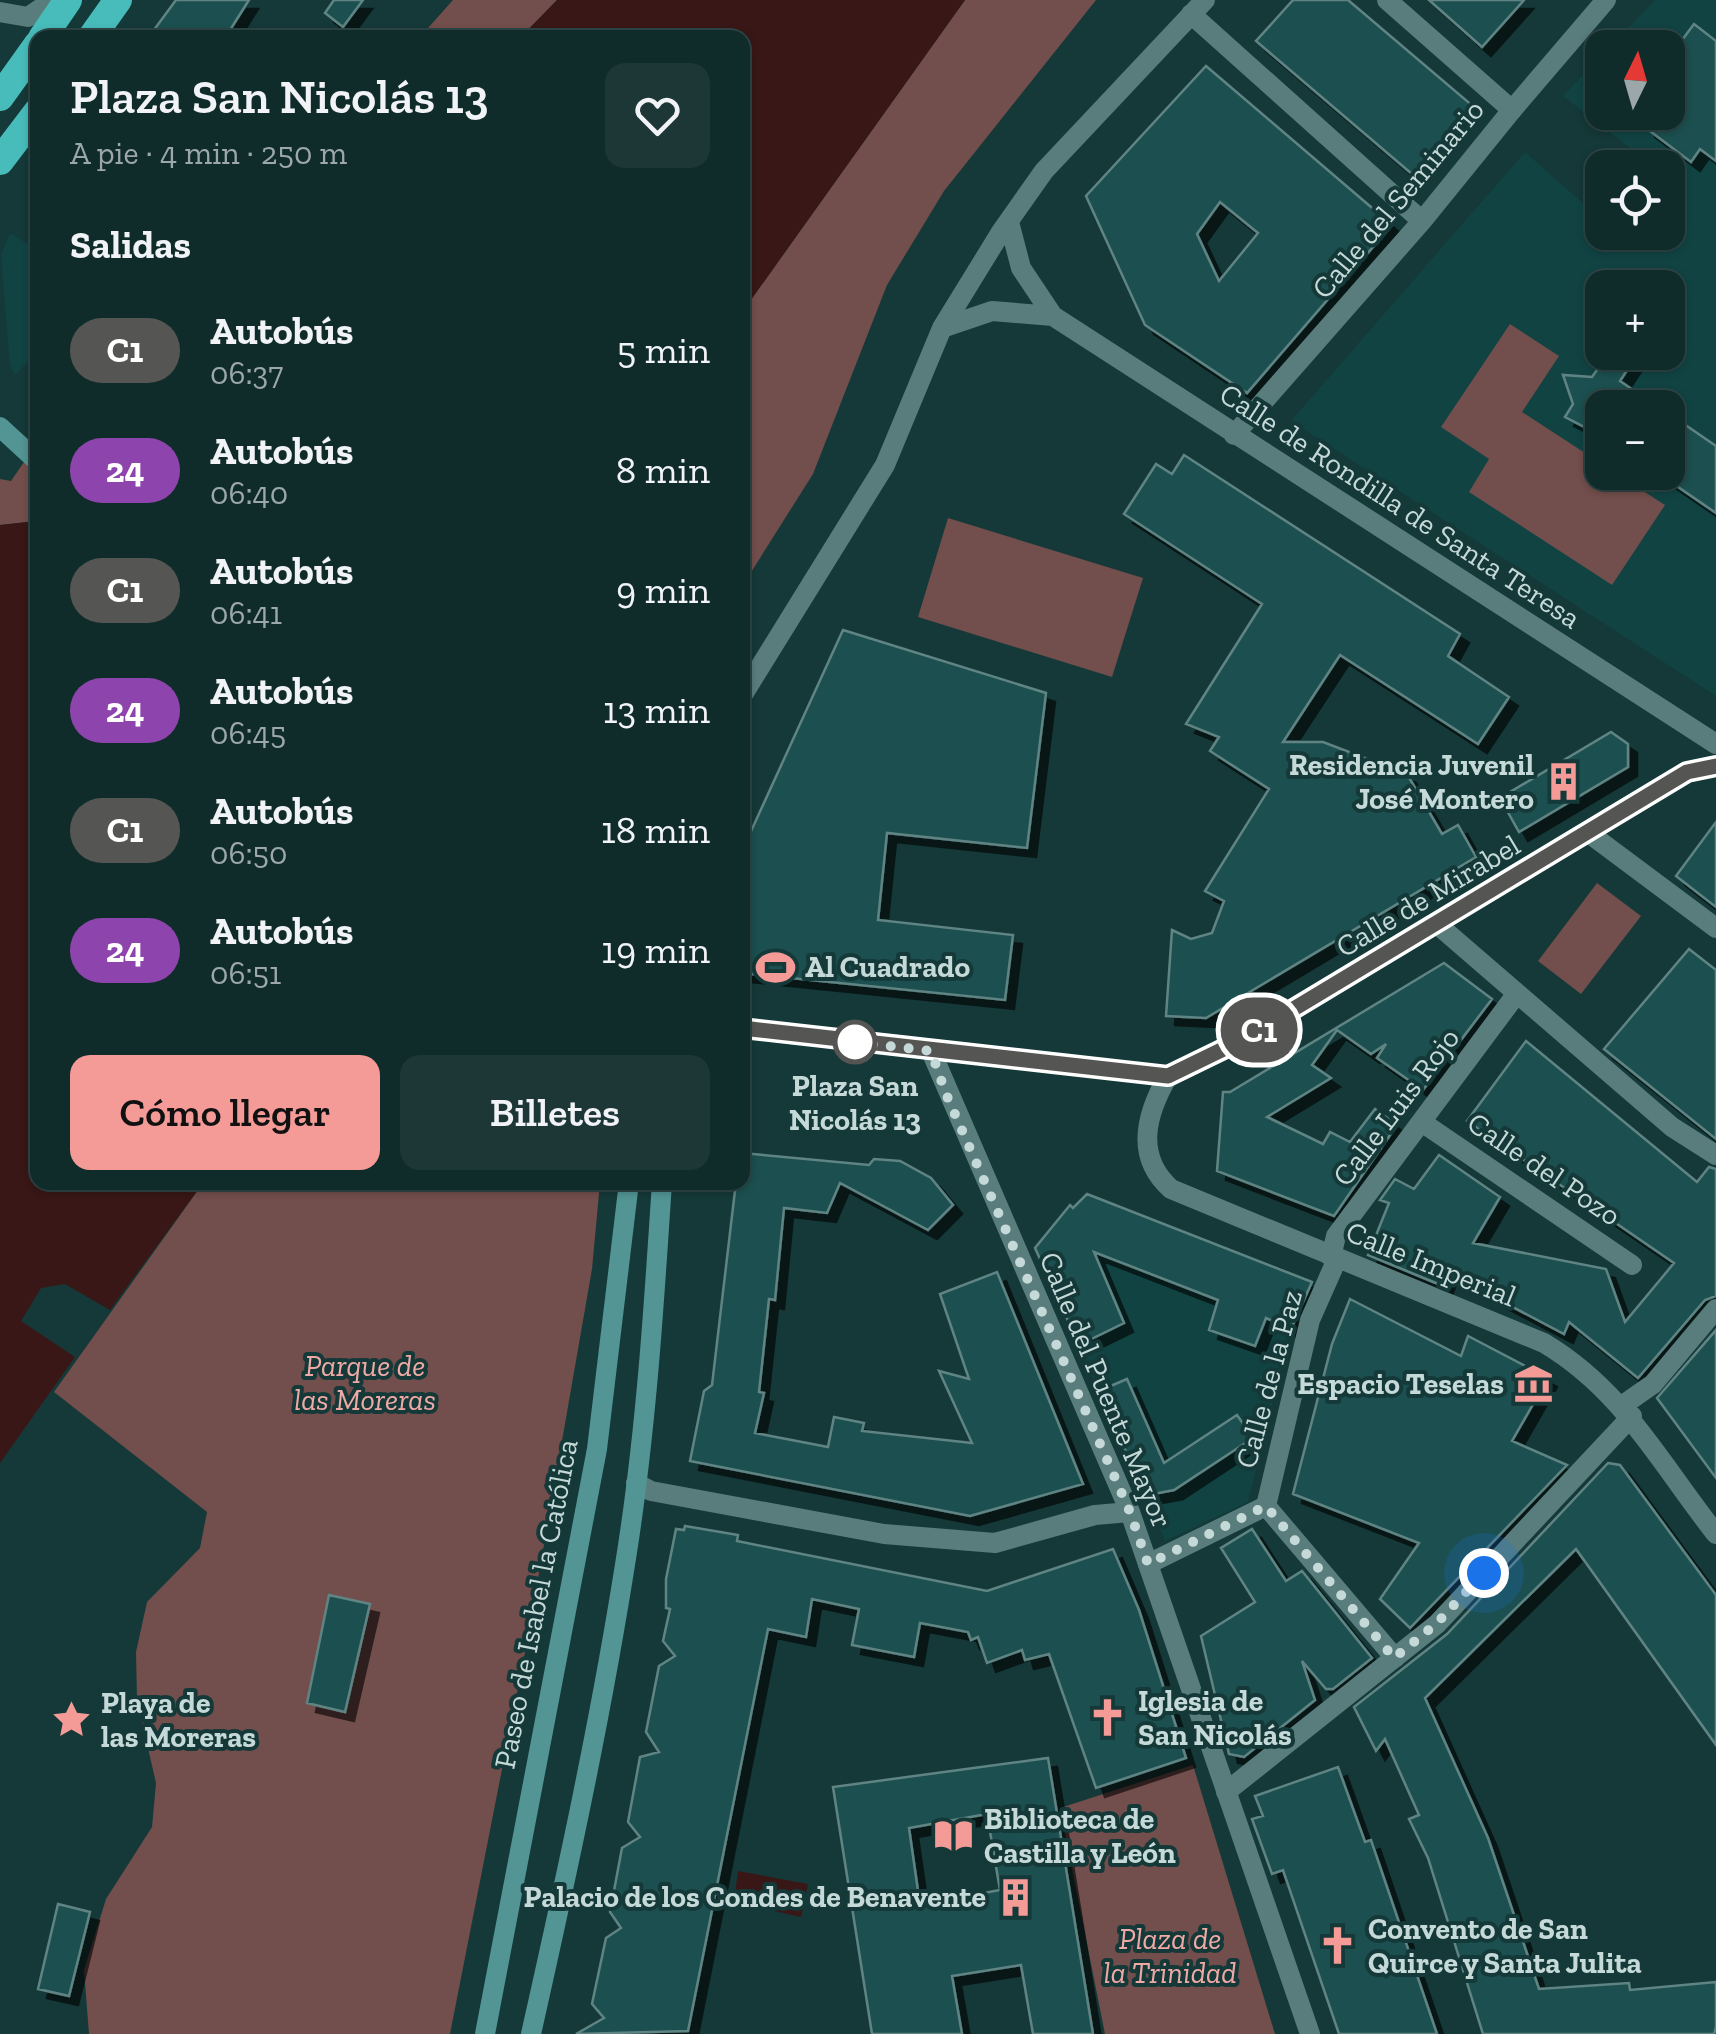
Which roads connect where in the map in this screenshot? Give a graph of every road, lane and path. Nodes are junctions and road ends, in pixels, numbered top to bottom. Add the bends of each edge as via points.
1 (52, 0) edge
2 (68, 0) edge
3 (118, 0) edge
4 (1387, 0) edge
5 (1606, 0) edge
6 (1198, 7) edge
7 (0, 12) edge
8 (47, 30) edge
9 (96, 30) edge
10 (30, 55) edge
11 (0, 98) edge
12 (1512, 110) junction
13 (30, 121) edge
14 (0, 160) edge
15 (1422, 221) junction
16 (1009, 222) junction
17 (1053, 316) junction
18 (942, 328) junction
19 (0, 427) edge
20 (1234, 435) junction
21 (30, 455) edge
22 (750, 683) edge
23 (1716, 744) edge
24 (1716, 766) edge
25 (1590, 834) junction
26 (1438, 924) junction
27 (1716, 928) edge
28 (1515, 996) junction
29 (750, 1029) edge
30 (931, 1051) junction
31 (1168, 1076) junction
32 (1423, 1123) junction
33 (1716, 1155) edge
34 (627, 1190) edge
35 (661, 1190) edge
36 (1334, 1258) junction
37 (1632, 1265) dead end
38 (1716, 1309) edge
39 (1628, 1410) junction
40 (636, 1482) junction
41 (1266, 1506) junction
42 (1130, 1512) junction
43 (1716, 1534) edge
44 (1148, 1564) junction
45 (1394, 1658) junction
46 (1226, 1792) junction
47 (484, 2034) edge
48 (532, 2034) edge
49 (1310, 2034) edge

1 - 7 street via 28,16
2 - 8 highway
3 - 9 highway
4 - 12 street
5 - 12 street, Calle del Seminario
6 - 15 street
6 - 16 street via 1044,172
10 - 11 highway
12 - 15 street, Calle del Seminario
13 - 14 highway
15 - 20 street, Calle del Seminario
16 - 17 street, Calle de Rondilla de Santa Teresa via 1020,268
16 - 18 street
17 - 18 street, Calle de Rondilla de Santa Teresa via 992,311
17 - 20 street, Calle de Rondilla de Santa Teresa
18 - 22 street via 886,466
19 - 21 main road
20 - 23 street, Calle de Rondilla de Santa Teresa
24 - 25 main road, Calle de Mirabel via 1687,772
25 - 26 main road, Calle de Mirabel
25 - 27 street
26 - 28 street
26 - 31 main road, Calle de Mirabel
28 - 32 street, Calle Luis Rojo
28 - 33 street via 1672,1127
29 - 30 main road
30 - 31 main road
30 - 42 street, Calle del Puente Mayor
31 - 36 street, Calle Imperial via 1146,1123 1158,1177
32 - 36 street, Calle Luis Rojo via 1336,1236
32 - 37 street, Calle del Pozo
34 - 47 main road, Paseo de Isabel la Católica via 597,1449
35 - 40 main road
36 - 39 street, Calle Imperial via 1544,1342 1580,1364
36 - 41 street, Calle de la Paz via 1310,1320
38 - 39 street
39 - 43 street, Calle Imperial
39 - 45 street via 1436,1624
40 - 42 street via 652,1491 884,1534 995,1543
40 - 48 main road
41 - 44 street, Calle de la Paz
41 - 45 street
42 - 44 street, Calle del Puente Mayor
44 - 46 street, Calle del Puente Mayor
45 - 46 street
46 - 49 street

